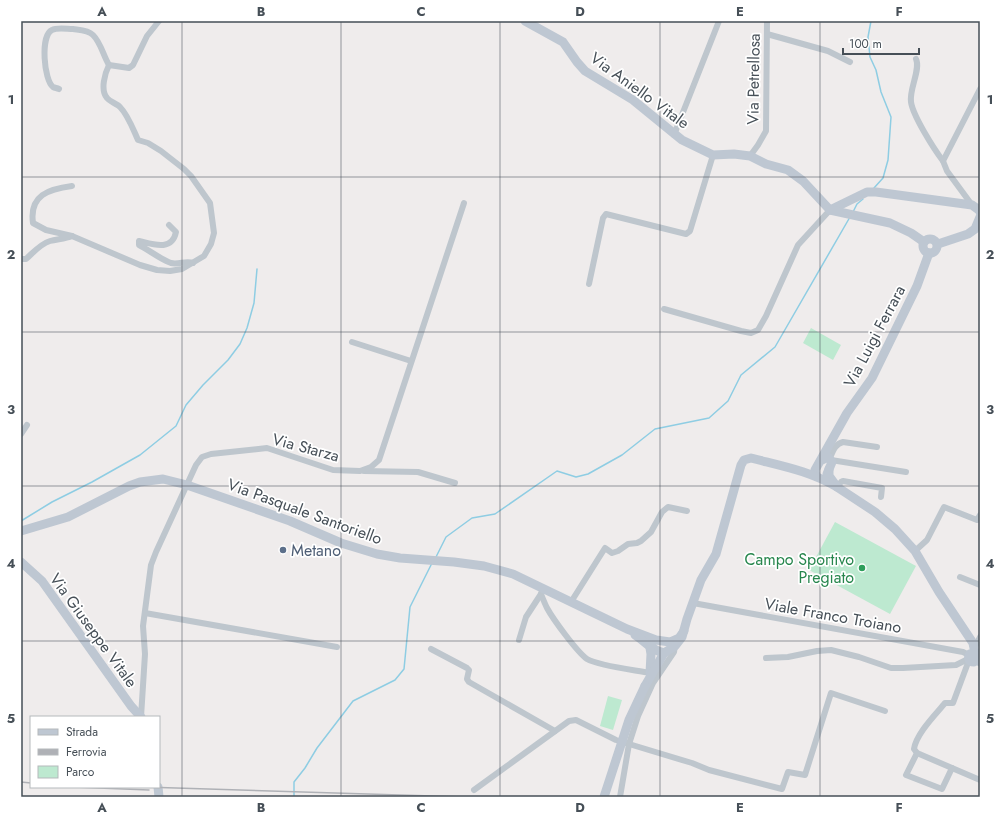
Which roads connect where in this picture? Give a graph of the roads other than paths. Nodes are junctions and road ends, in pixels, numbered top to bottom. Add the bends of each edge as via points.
1 (159, 21) edge
2 (525, 21) edge
3 (719, 21) edge
4 (767, 21) edge
5 (767, 34) junction
6 (916, 59) dead end
7 (850, 62) dead end
8 (109, 65) junction
9 (59, 89) dead end
10 (980, 89) edge
11 (674, 135) junction
12 (713, 155) junction
13 (750, 156) junction
14 (943, 161) junction
15 (72, 186) dead end
16 (464, 203) dead end
17 (972, 205) junction
18 (836, 210) junction
19 (980, 212) edge
20 (980, 217) edge
21 (169, 226) dead end
22 (978, 231) edge
23 (72, 236) junction
24 (924, 242) junction
25 (938, 244) junction
26 (929, 254) junction
27 (21, 260) edge
28 (194, 263) junction
29 (589, 284) dead end
30 (664, 309) dead end
31 (352, 342) dead end
32 (411, 361) junction
33 (27, 425) dead end
34 (21, 434) edge
35 (877, 447) dead end
36 (826, 464) junction
37 (360, 470) junction
38 (906, 472) dead end
39 (455, 483) dead end
40 (187, 485) junction
41 (837, 487) junction
42 (881, 497) dead end
43 (687, 511) dead end
44 (980, 515) edge
45 (21, 532) edge
46 (916, 551) junction
47 (21, 562) edge
48 (960, 577) dead end
49 (980, 585) edge
50 (542, 591) junction
51 (571, 602) junction
52 (693, 603) junction
53 (145, 613) junction
54 (626, 629) junction
55 (980, 637) edge
56 (519, 640) dead end
57 (656, 640) junction
58 (672, 644) junction
59 (336, 647) dead end
60 (650, 648) junction
61 (431, 649) dead end
62 (667, 656) junction
63 (766, 658) dead end
64 (974, 658) edge
65 (650, 674) junction
66 (885, 711) dead end
67 (140, 716) edge
68 (141, 716) edge
69 (555, 730) junction
70 (629, 744) junction
71 (917, 753) junction
72 (952, 768) junction
73 (980, 780) edge
74 (474, 790) dead end
75 (604, 797) edge
76 (620, 797) edge

1 - 8 street via 147,36 133,65 129,68
2 - 11 street, Via Aniello Vitale via 563,42 585,71 633,100
3 - 11 street
4 - 5 street, Via Petrellosa
5 - 7 street via 828,51
5 - 13 street, Via Petrellosa via 766,131
6 - 14 street via 911,104
8 - 9 street via 92,34 74,29 52,29 45,39 45,59 50,82 53,87
8 - 28 street via 103,86 106,97 120,107 138,140 161,151 184,169 210,203 214,233 204,256
10 - 14 street
11 - 12 street, Via Aniello Vitale
12 - 13 street, Via Aniello Vitale
12 - 29 street via 690,231 686,234 606,214
13 - 18 street via 795,174
14 - 17 street via 947,171
15 - 23 street via 60,187 39,196 32,216 33,223 46,230
16 - 32 street, Via Starza
17 - 18 street via 867,192
17 - 19 street
18 - 24 street via 890,222
18 - 30 street via 798,245 758,330 752,333 741,331
20 - 22 street, Via Luigi Ferrara
21 - 28 street via 176,232 169,243 159,246 139,241 140,245 170,263
22 - 25 street, Via Luigi Ferrara
23 - 27 street via 48,242 37,248 26,260
23 - 28 street via 157,270 182,269
24 - 25 street, Via Luigi Ferrara via 930,239
24 - 26 street via 924,250
25 - 26 street, Via Luigi Ferrara via 934,252
26 - 36 street, Via Luigi Ferrara via 917,286 872,378 847,414
31 - 32 street
32 - 37 street, Via Starza via 379,460 371,467
33 - 34 street
35 - 36 street via 839,443
36 - 38 street
36 - 41 street via 829,476
36 - 52 street via 801,471 752,458 744,460 716,554 701,580
37 - 39 street via 418,472
37 - 40 street, Via Starza via 333,470 267,448 230,451 202,457
40 - 45 street, Via Pasquale Santoriello via 164,479 140,482 79,513
40 - 50 street, Via Pasquale Santoriello via 290,521 356,548 400,558 465,563 499,569
40 - 53 street, Via Starza via 151,565
41 - 42 street via 843,481 882,488
41 - 46 street via 875,512
43 - 51 street via 668,507 662,512 651,532 641,541 628,544 612,553 605,548
44 - 46 street via 977,520 944,507 927,540
46 - 64 street via 968,638
47 - 67 street, Via Giuseppe Vitale via 42,581
48 - 49 street
50 - 51 street, Via Pasquale Santoriello
50 - 56 street via 526,617
50 - 65 street via 547,609 588,660
51 - 54 street, Via Pasquale Santoriello
52 - 58 street via 684,631
52 - 64 street, Viale Franco Troiano via 963,652
53 - 59 street
53 - 68 street, Via Starza
54 - 57 street
54 - 60 street
55 - 64 street
57 - 58 street
57 - 60 street
57 - 62 street
58 - 62 street
60 - 62 street
60 - 65 street
61 - 69 street via 467,668 469,682
62 - 65 street
62 - 70 street via 646,697
63 - 64 street via 830,650 891,668 956,665
64 - 71 street via 965,670 953,703 945,703 915,743 914,749
65 - 75 street, bridge via 629,720
66 - 70 street via 831,693 805,775 788,772 782,789 708,770
69 - 70 street via 569,721 576,720
69 - 74 street
70 - 76 street
71 - 72 street
71 - 72 street via 906,775 942,789
72 - 73 street

